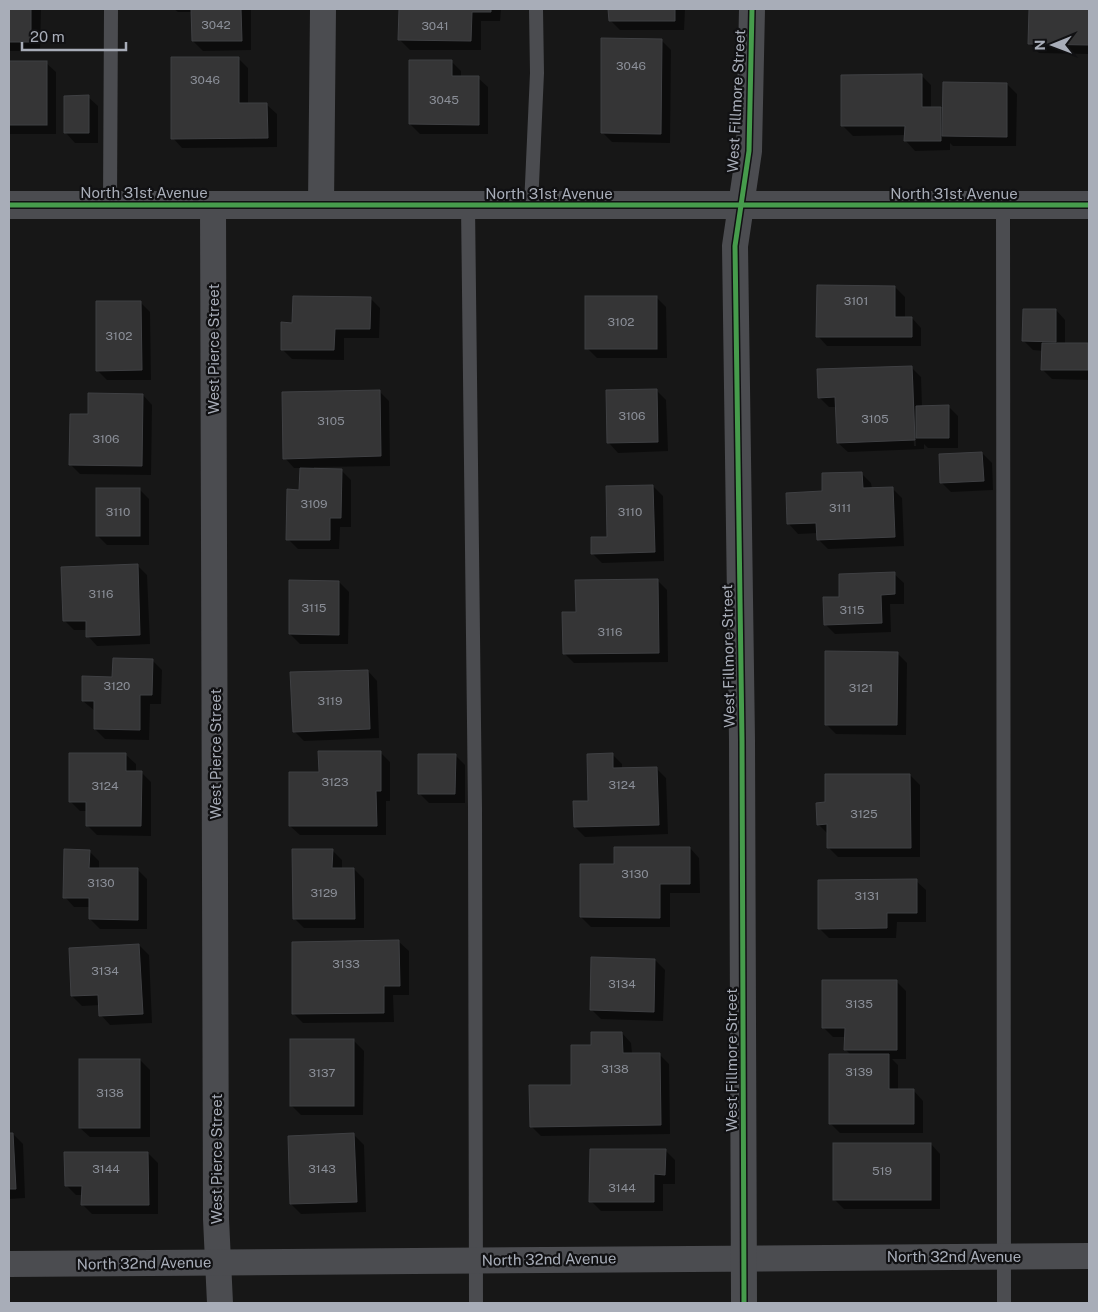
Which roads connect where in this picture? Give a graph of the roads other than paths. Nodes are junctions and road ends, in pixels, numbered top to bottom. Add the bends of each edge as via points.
1 (111, 9) edge
2 (323, 9) edge
3 (536, 9) edge
4 (752, 9) edge
5 (110, 204) junction
6 (213, 204) junction
7 (9, 205) edge
8 (321, 205) junction
9 (468, 205) junction
10 (1089, 205) edge
11 (531, 206) junction
12 (741, 206) junction
13 (1003, 206) junction
14 (1004, 1256) junction
15 (1089, 1256) edge
16 (744, 1257) junction
17 (476, 1260) junction
18 (218, 1262) junction
19 (9, 1264) edge
20 (220, 1303) edge
21 (476, 1303) edge
22 (744, 1303) edge
23 (1004, 1303) edge

1 - 5 lane
2 - 8 street
3 - 11 lane via 537,72
4 - 12 street, West Fillmore Street via 749,151
5 - 6 street, North 31st Avenue
5 - 7 street, North 31st Avenue
6 - 8 street, North 31st Avenue
6 - 18 street, West Pierce Street
8 - 9 street, North 31st Avenue
9 - 11 street, North 31st Avenue
9 - 17 lane
10 - 13 street, North 31st Avenue
11 - 12 street, North 31st Avenue
12 - 13 street, North 31st Avenue
12 - 16 street, West Fillmore Street via 735,246 742,750
13 - 14 lane
14 - 15 street, North 32nd Avenue
14 - 16 street, North 32nd Avenue
14 - 23 lane
16 - 17 street, North 32nd Avenue
16 - 22 street, West Fillmore Street
17 - 18 street, North 32nd Avenue
17 - 21 lane
18 - 19 street, North 32nd Avenue
18 - 20 street, West Pierce Street

